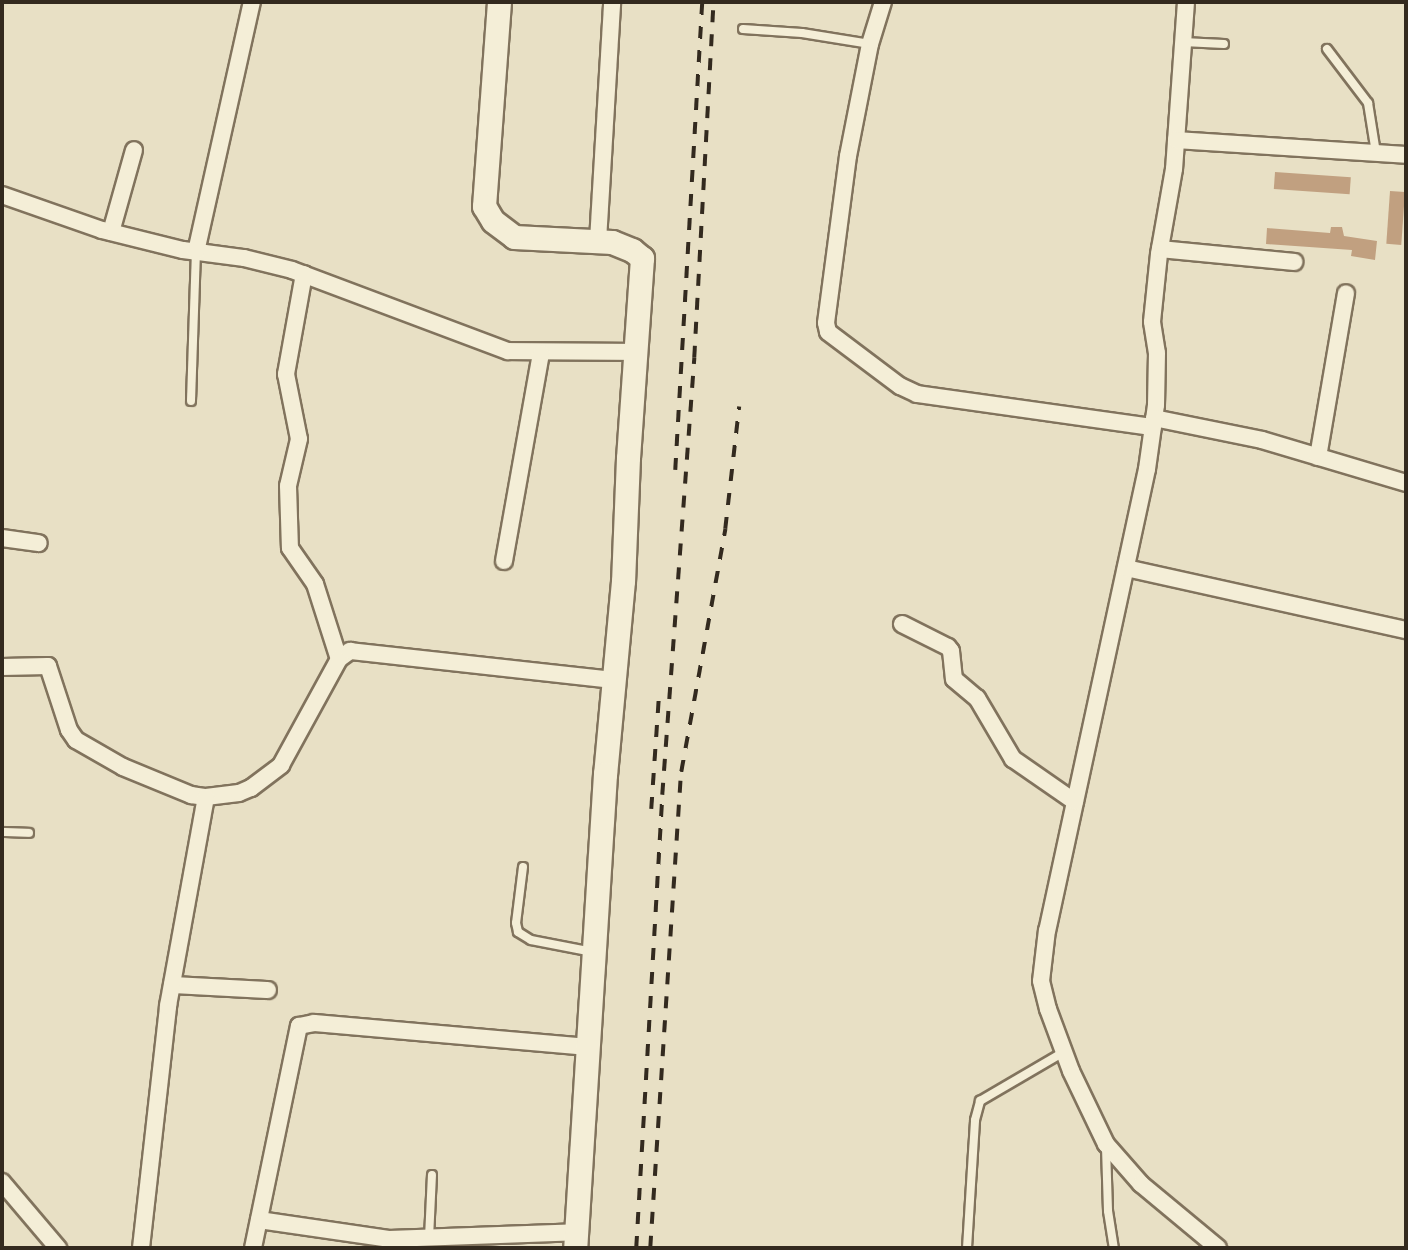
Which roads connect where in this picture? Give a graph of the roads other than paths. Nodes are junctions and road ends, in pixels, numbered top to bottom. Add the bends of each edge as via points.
1 (252, 2) edge
2 (499, 2) edge
3 (612, 2) edge
4 (883, 2) edge
5 (1186, 2) edge
6 (743, 29) dead end
7 (1184, 42) junction
8 (870, 44) junction
9 (1224, 44) dead end
10 (1327, 49) dead end
11 (1176, 140) junction
12 (134, 150) dead end
13 (1405, 150) edge
14 (1376, 153) junction
15 (2, 195) edge
16 (111, 232) junction
17 (598, 241) junction
18 (1160, 249) junction
19 (196, 252) junction
20 (1294, 262) dead end
21 (304, 274) junction
22 (1346, 293) dead end
23 (636, 352) junction
24 (541, 353) junction
25 (191, 401) dead end
26 (1154, 422) junction
27 (1318, 457) junction
28 (1406, 483) edge
29 (2, 538) edge
30 (39, 543) dead end
31 (504, 561) dead end
32 (1126, 568) junction
33 (902, 624) dead end
34 (1406, 630) edge
35 (339, 659) junction
36 (2, 667) edge
37 (614, 680) junction
38 (206, 797) junction
39 (1075, 802) junction
40 (2, 832) edge
41 (29, 833) dead end
42 (523, 867) dead end
43 (595, 952) junction
44 (172, 985) junction
45 (268, 990) dead end
46 (589, 1047) junction
47 (1064, 1052) junction
48 (1107, 1144) junction
49 (432, 1175) dead end
50 (2, 1182) edge
51 (259, 1220) junction
52 (429, 1238) junction
53 (575, 1240) edge
54 (58, 1248) edge
55 (141, 1248) edge
56 (253, 1248) edge
57 (967, 1248) edge
58 (1114, 1248) edge
59 (1218, 1248) edge

1 - 19 street
2 - 17 street via 484,205 493,221 514,237
3 - 17 street
4 - 8 street
5 - 7 street
6 - 8 lane
7 - 9 lane
7 - 11 street
8 - 26 street via 845,178 828,332 917,394
10 - 14 lane via 1368,103
11 - 14 street
11 - 18 street
12 - 16 street
13 - 14 street
15 - 16 street
16 - 19 street
17 - 23 street via 612,242 642,258
18 - 20 street
18 - 26 street via 1152,322 1157,353
19 - 21 street via 244,258
19 - 25 lane
21 - 24 street via 508,351
21 - 35 street via 286,374 299,439 287,492 290,548 315,584
22 - 27 street
23 - 24 street
23 - 37 street
24 - 31 street
26 - 27 street via 1262,440
26 - 32 street
27 - 28 street
29 - 30 street
32 - 34 street
32 - 39 street
33 - 39 street via 948,647 954,679 977,698 1013,759
35 - 37 street via 358,651
35 - 38 street via 281,765 239,793
36 - 38 street via 48,666 76,740 123,767
37 - 43 street
38 - 44 street
39 - 47 street via 1041,981
40 - 41 lane
42 - 43 lane via 518,932 531,940
43 - 46 street
44 - 45 street
44 - 55 street
46 - 51 street via 314,1023 299,1026
46 - 53 street
47 - 48 street
47 - 57 lane via 980,1101
48 - 58 lane via 1108,1211
48 - 59 street via 1140,1184
49 - 52 lane
50 - 54 street
51 - 52 street via 373,1238
51 - 56 street
52 - 53 street

